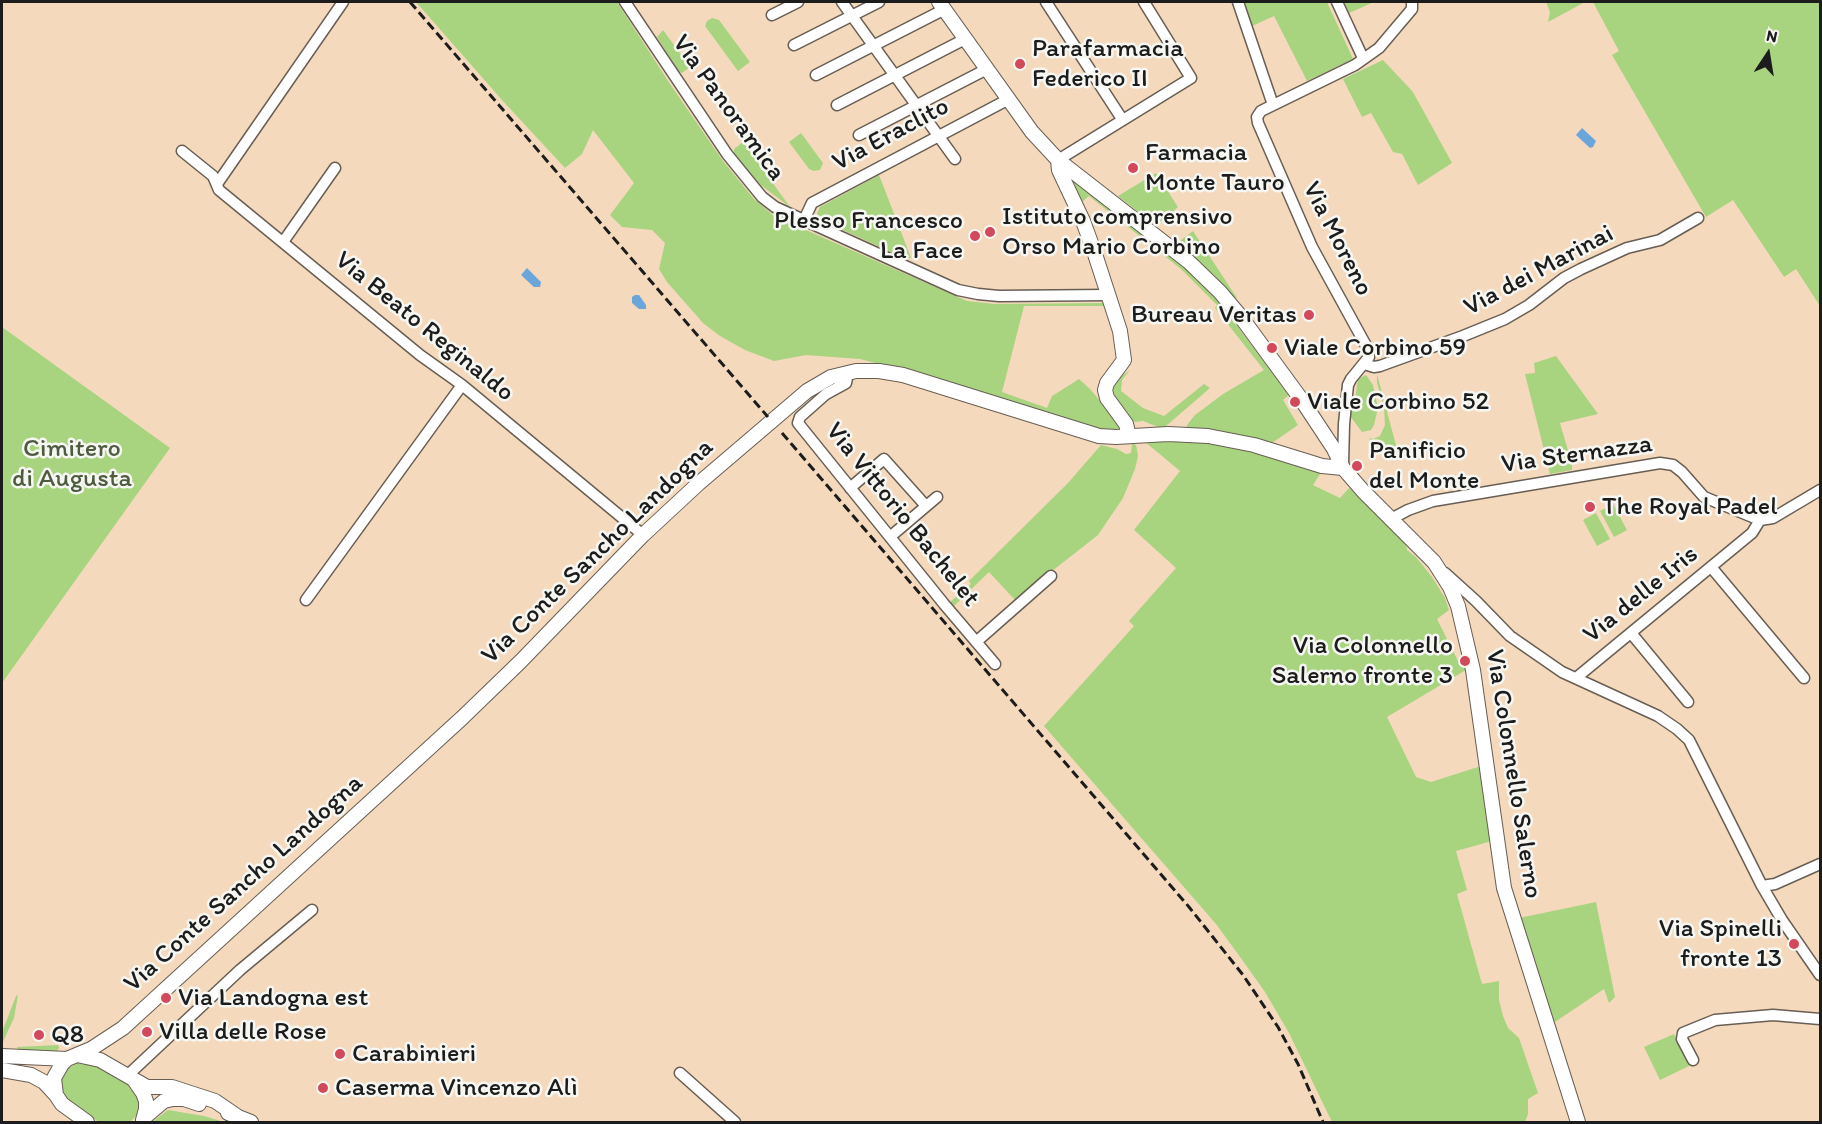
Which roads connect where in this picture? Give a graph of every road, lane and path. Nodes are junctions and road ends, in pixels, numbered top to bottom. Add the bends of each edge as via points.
1 (343, 2) edge
2 (625, 2) edge
3 (798, 2) edge
4 (842, 2) edge
5 (879, 2) edge
6 (1046, 2) edge
7 (1144, 2) edge
8 (1238, 2) edge
9 (1336, 2) edge
10 (1413, 2) edge
11 (942, 5) edge
12 (772, 15) dead end
13 (852, 15) junction
14 (966, 39) junction
15 (794, 45) dead end
16 (874, 45) junction
17 (1363, 58) junction
18 (987, 69) junction
19 (816, 75) dead end
20 (895, 75) junction
21 (1009, 99) junction
22 (837, 105) dead end
23 (917, 105) junction
24 (1273, 105) junction
25 (1122, 119) junction
26 (859, 135) dead end
27 (939, 135) junction
28 (182, 151) dead end
29 (955, 159) dead end
30 (1058, 160) junction
31 (335, 168) dead end
32 (217, 184) junction
33 (1698, 218) dead end
34 (804, 220) junction
35 (283, 242) junction
36 (1101, 272) junction
37 (1109, 295) junction
38 (1084, 297) junction
39 (1364, 364) junction
40 (848, 373) junction
41 (462, 385) junction
42 (1129, 436) junction
43 (1339, 447) junction
44 (1343, 468) junction
45 (850, 488) junction
46 (1821, 490) edge
47 (936, 497) dead end
48 (926, 506) junction
49 (1391, 519) junction
50 (1760, 520) junction
51 (643, 535) junction
52 (891, 536) junction
53 (1434, 562) junction
54 (1712, 567) junction
55 (1051, 576) dead end
56 (1469, 594) junction
57 (306, 600) dead end
58 (1458, 606) junction
59 (1631, 633) junction
60 (976, 642) junction
61 (995, 664) dead end
62 (1576, 678) junction
63 (1804, 678) dead end
64 (1688, 702) dead end
65 (1821, 864) edge
66 (1762, 886) junction
67 (312, 909) dead end
68 (1821, 975) edge
69 (1821, 1019) edge
70 (123, 1028) junction
71 (2, 1056) edge
72 (72, 1057) junction
73 (1693, 1060) dead end
74 (114, 1066) junction
75 (2, 1070) edge
76 (680, 1073) dead end
77 (131, 1077) junction
78 (56, 1095) junction
79 (237, 1116) junction
80 (142, 1120) edge
81 (87, 1122) edge
82 (251, 1122) edge
83 (735, 1122) edge
84 (1578, 1122) edge

1 - 32 street
2 - 34 street, Via Panoramica via 754,188 775,207
3 - 12 street
4 - 13 street
5 - 13 street
6 - 25 street
7 - 25 street via 1191,78
8 - 24 street
9 - 17 street
10 - 17 street via 1412,9 1379,48
11 - 14 main road
11 - 16 street
13 - 15 street
13 - 16 street
14 - 18 main road
14 - 20 street
16 - 19 street
16 - 20 street
17 - 24 street
18 - 21 main road
18 - 23 street
20 - 22 street
20 - 23 street
21 - 27 street, Via Eraclito
21 - 30 main road
23 - 26 street
23 - 27 street
24 - 39 street, Via Moreno via 1259,113 1258,123 1312,247 1369,351
25 - 30 street
27 - 29 street
27 - 34 street, Via Eraclito via 812,203
28 - 32 street, Via Beato Reginaldo via 213,176
30 - 36 main road
30 - 43 main road, Via Colonnello Salerno via 1189,262 1220,292
31 - 35 street
32 - 35 street, Via Beato Reginaldo via 219,190
33 - 39 street, Via dei Marinai via 1660,240 1628,248 1581,269 1505,319 1380,366
34 - 38 street, Via Panoramica via 958,290 999,296
35 - 41 street, Via Beato Reginaldo via 420,356
36 - 37 main road
36 - 38 street via 1096,287
37 - 38 street, Via Panoramica
37 - 42 main road via 1124,360 1105,390
39 - 43 street via 1348,385
40 - 42 main road, Via Conte Sancho Landogna via 879,371 903,375 1099,436
40 - 45 street, Via Vittorio Bachelet via 846,383 826,394 798,423
40 - 51 main road, Via Conte Sancho Landogna via 831,377 807,391
41 - 51 street, Via Beato Reginaldo
41 - 57 street
42 - 44 main road, Via Conte Sancho Landogna via 1208,436
43 - 44 main road, Via Colonnello Salerno
44 - 49 main road, Via Colonnello Salerno
45 - 48 street via 884,459
45 - 52 street, Via Vittorio Bachelet
46 - 50 street via 1773,518
47 - 48 street
48 - 52 street
49 - 50 street, Via Sternazza via 1433,501 1660,464 1673,465 1704,497
49 - 53 main road, Via Colonnello Salerno
50 - 54 street, Via delle Iris via 1752,533
51 - 70 main road, Via Conte Sancho Landogna via 462,718
52 - 60 street, Via Vittorio Bachelet
53 - 56 street
53 - 58 main road, Via Colonnello Salerno
54 - 59 street, Via delle Iris
54 - 63 street
55 - 60 street
56 - 58 street
56 - 62 street via 1510,636
58 - 84 main road, Via Colonnello Salerno via 1473,670 1504,888
59 - 62 street, Via delle Iris
59 - 64 street
60 - 61 street, Via Vittorio Bachelet
62 - 66 street via 1658,716 1689,740
65 - 66 street
66 - 68 street
67 - 77 street via 240,970
69 - 73 street via 1773,1015 1715,1020 1683,1033 1682,1039
70 - 72 main road
70 - 74 main road via 110,1044
71 - 72 main road
72 - 74 main road via 93,1057
72 - 78 main road via 54,1078
74 - 77 main road
75 - 78 main road via 31,1075
76 - 83 street
77 - 79 main road via 147,1087 172,1087 215,1101
77 - 80 main road via 146,1101
78 - 81 main road
79 - 80 main road via 173,1099 164,1101
79 - 82 main road

